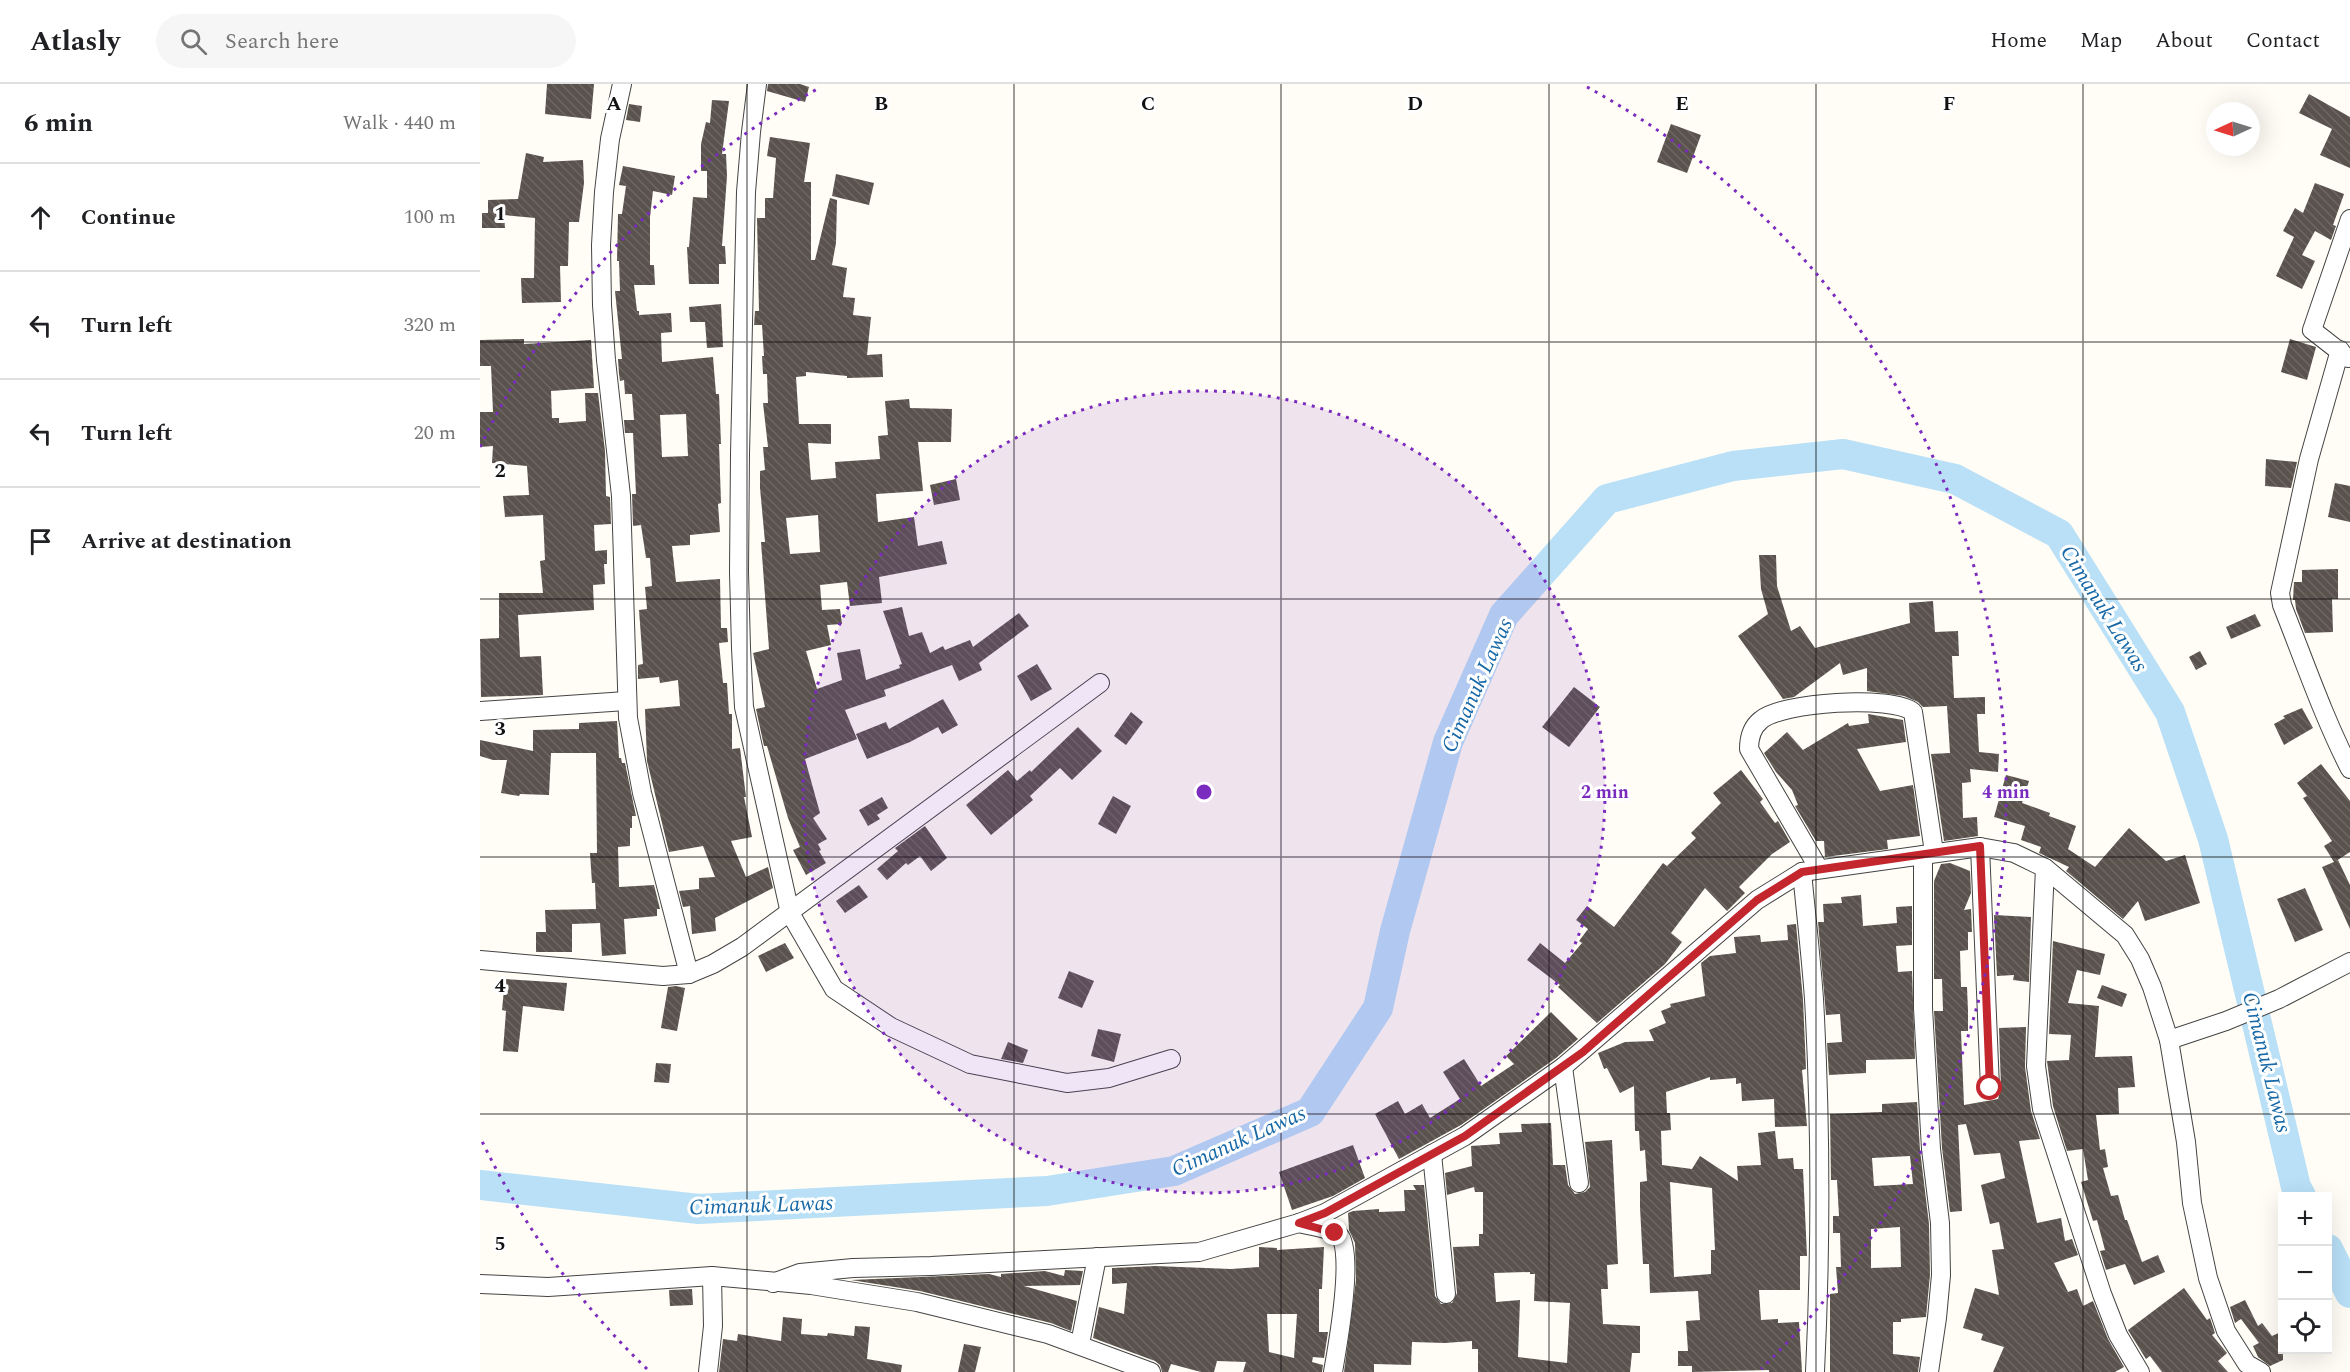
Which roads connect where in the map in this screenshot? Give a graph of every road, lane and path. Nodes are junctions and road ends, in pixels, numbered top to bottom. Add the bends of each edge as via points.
1 (622, 84) edge
2 (757, 84) edge
3 (2350, 219) edge
4 (2345, 355) edge
5 (1100, 683) dead end
6 (626, 701) junction
7 (480, 711) edge
8 (2350, 769) edge
9 (1980, 846) junction
10 (1929, 854) junction
11 (2045, 868) junction
12 (1811, 871) junction
13 (790, 913) junction
14 (480, 960) edge
15 (2350, 962) edge
16 (688, 974) junction
17 (2169, 1040) junction
18 (1171, 1059) dead end
19 (1563, 1067) junction
20 (1990, 1088) dead end
21 (1432, 1154) junction
22 (1579, 1183) dead end
23 (1299, 1223) junction
24 (1097, 1257) junction
25 (712, 1276) junction
26 (773, 1282) junction
27 (480, 1284) edge
28 (1446, 1294) dead end
29 (1080, 1344) junction
30 (2249, 1369) edge
31 (1143, 1370) edge
32 (708, 1372) edge
33 (1333, 1372) edge
34 (1815, 1372) edge
35 (1929, 1372) edge
36 (2140, 1372) edge

1 - 6 street via 605,181 601,245 605,349 621,496
2 - 13 street via 746,192 740,454 741,648 744,707
3 - 4 street via 2312,330
4 - 8 street via 2309,459 2280,593 2309,678
5 - 13 street
6 - 7 street
6 - 16 street via 642,793
9 - 10 street
9 - 11 street via 2014,853
9 - 20 street
10 - 12 street
10 - 12 street via 1913,712 1884,703 1846,702 1784,709 1760,720 1749,736 1749,749
10 - 35 street via 1923,1008 1941,1275
11 - 17 street via 2125,935 2152,987
11 - 36 street via 2036,1065 2040,1099 2102,1294 2118,1335
12 - 19 street via 1757,900
12 - 34 street via 1819,1107
13 - 16 street via 742,947
13 - 18 street via 834,990 891,1027 970,1064 1067,1083 1109,1077
14 - 16 street via 663,976
15 - 17 street via 2279,999
17 - 30 street via 2192,1203 2208,1278 2226,1331
19 - 21 street via 1465,1136
19 - 22 street
21 - 23 street via 1325,1213
21 - 28 street
23 - 24 street via 1199,1252
23 - 33 street via 1335,1233 1342,1243 1344,1299
24 - 26 street via 853,1268 800,1273
24 - 29 street
25 - 26 street
25 - 27 street via 548,1287
25 - 32 street
26 - 29 street via 917,1302
29 - 31 street

